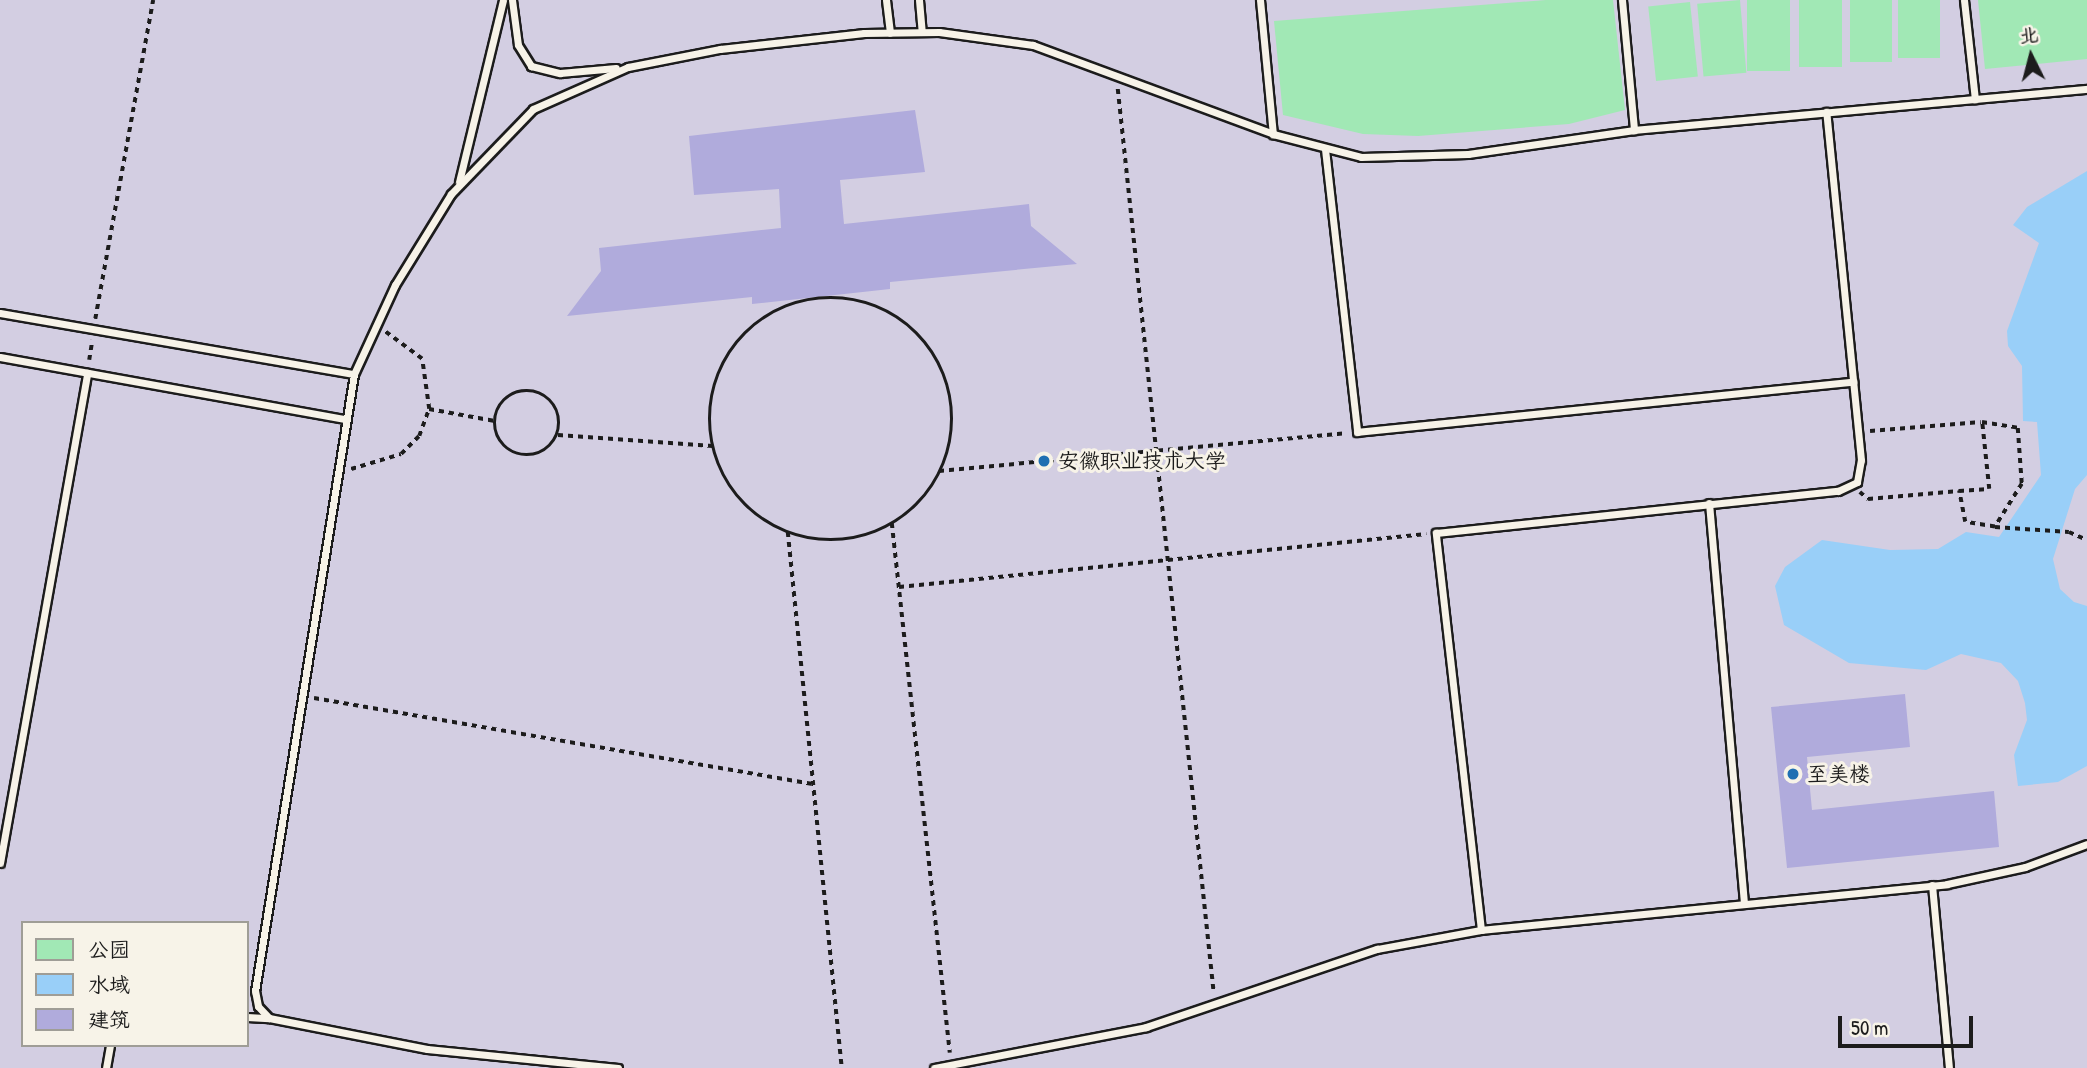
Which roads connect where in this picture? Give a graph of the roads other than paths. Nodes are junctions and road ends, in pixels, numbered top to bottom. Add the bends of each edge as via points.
1 (503, 0) edge
2 (512, 0) edge
3 (886, 0) edge
4 (919, 0) edge
5 (1260, 0) edge
6 (1622, 0) edge
7 (1964, 0) edge
8 (922, 32) junction
9 (890, 33) junction
10 (628, 67) junction
11 (2087, 89) edge
12 (1975, 99) junction
13 (1826, 112) junction
14 (1634, 130) junction
15 (1273, 134) junction
16 (1325, 149) junction
17 (458, 186) junction
18 (0, 313) edge
19 (0, 357) edge
20 (87, 373) junction
21 (354, 374) junction
22 (1853, 382) junction
23 (346, 419) junction
24 (1709, 503) junction
25 (2087, 844) edge
26 (0, 863) edge
27 (1932, 886) junction
28 (1744, 903) junction
29 (1481, 930) junction
30 (248, 1017) edge
31 (269, 1018) junction
32 (110, 1047) edge
33 (106, 1068) edge
34 (618, 1068) edge
35 (934, 1068) edge
36 (1949, 1068) edge

1 - 17 lane via 474,137
2 - 10 lane via 518,45 539,70
3 - 9 lane
4 - 8 lane
5 - 15 lane
6 - 14 lane
7 - 12 lane
8 - 9 lane
8 - 15 lane via 1020,42 1116,73
9 - 10 lane via 720,49
10 - 17 lane via 533,108
11 - 12 lane
12 - 13 lane
13 - 14 lane
13 - 22 lane
14 - 16 lane via 1405,159
15 - 16 lane
16 - 22 lane via 1357,432
17 - 21 lane via 373,326
18 - 21 lane
19 - 20 lane
20 - 23 lane
20 - 26 lane
21 - 23 lane
22 - 24 lane via 1861,470 1853,486
23 - 31 lane via 255,982 258,1006
24 - 28 lane
24 - 29 lane via 1436,533
25 - 27 lane via 2025,867
27 - 28 lane
27 - 36 lane
28 - 29 lane
29 - 35 lane via 1377,950 1082,1043
30 - 31 lane
31 - 34 lane via 427,1049
32 - 33 lane

